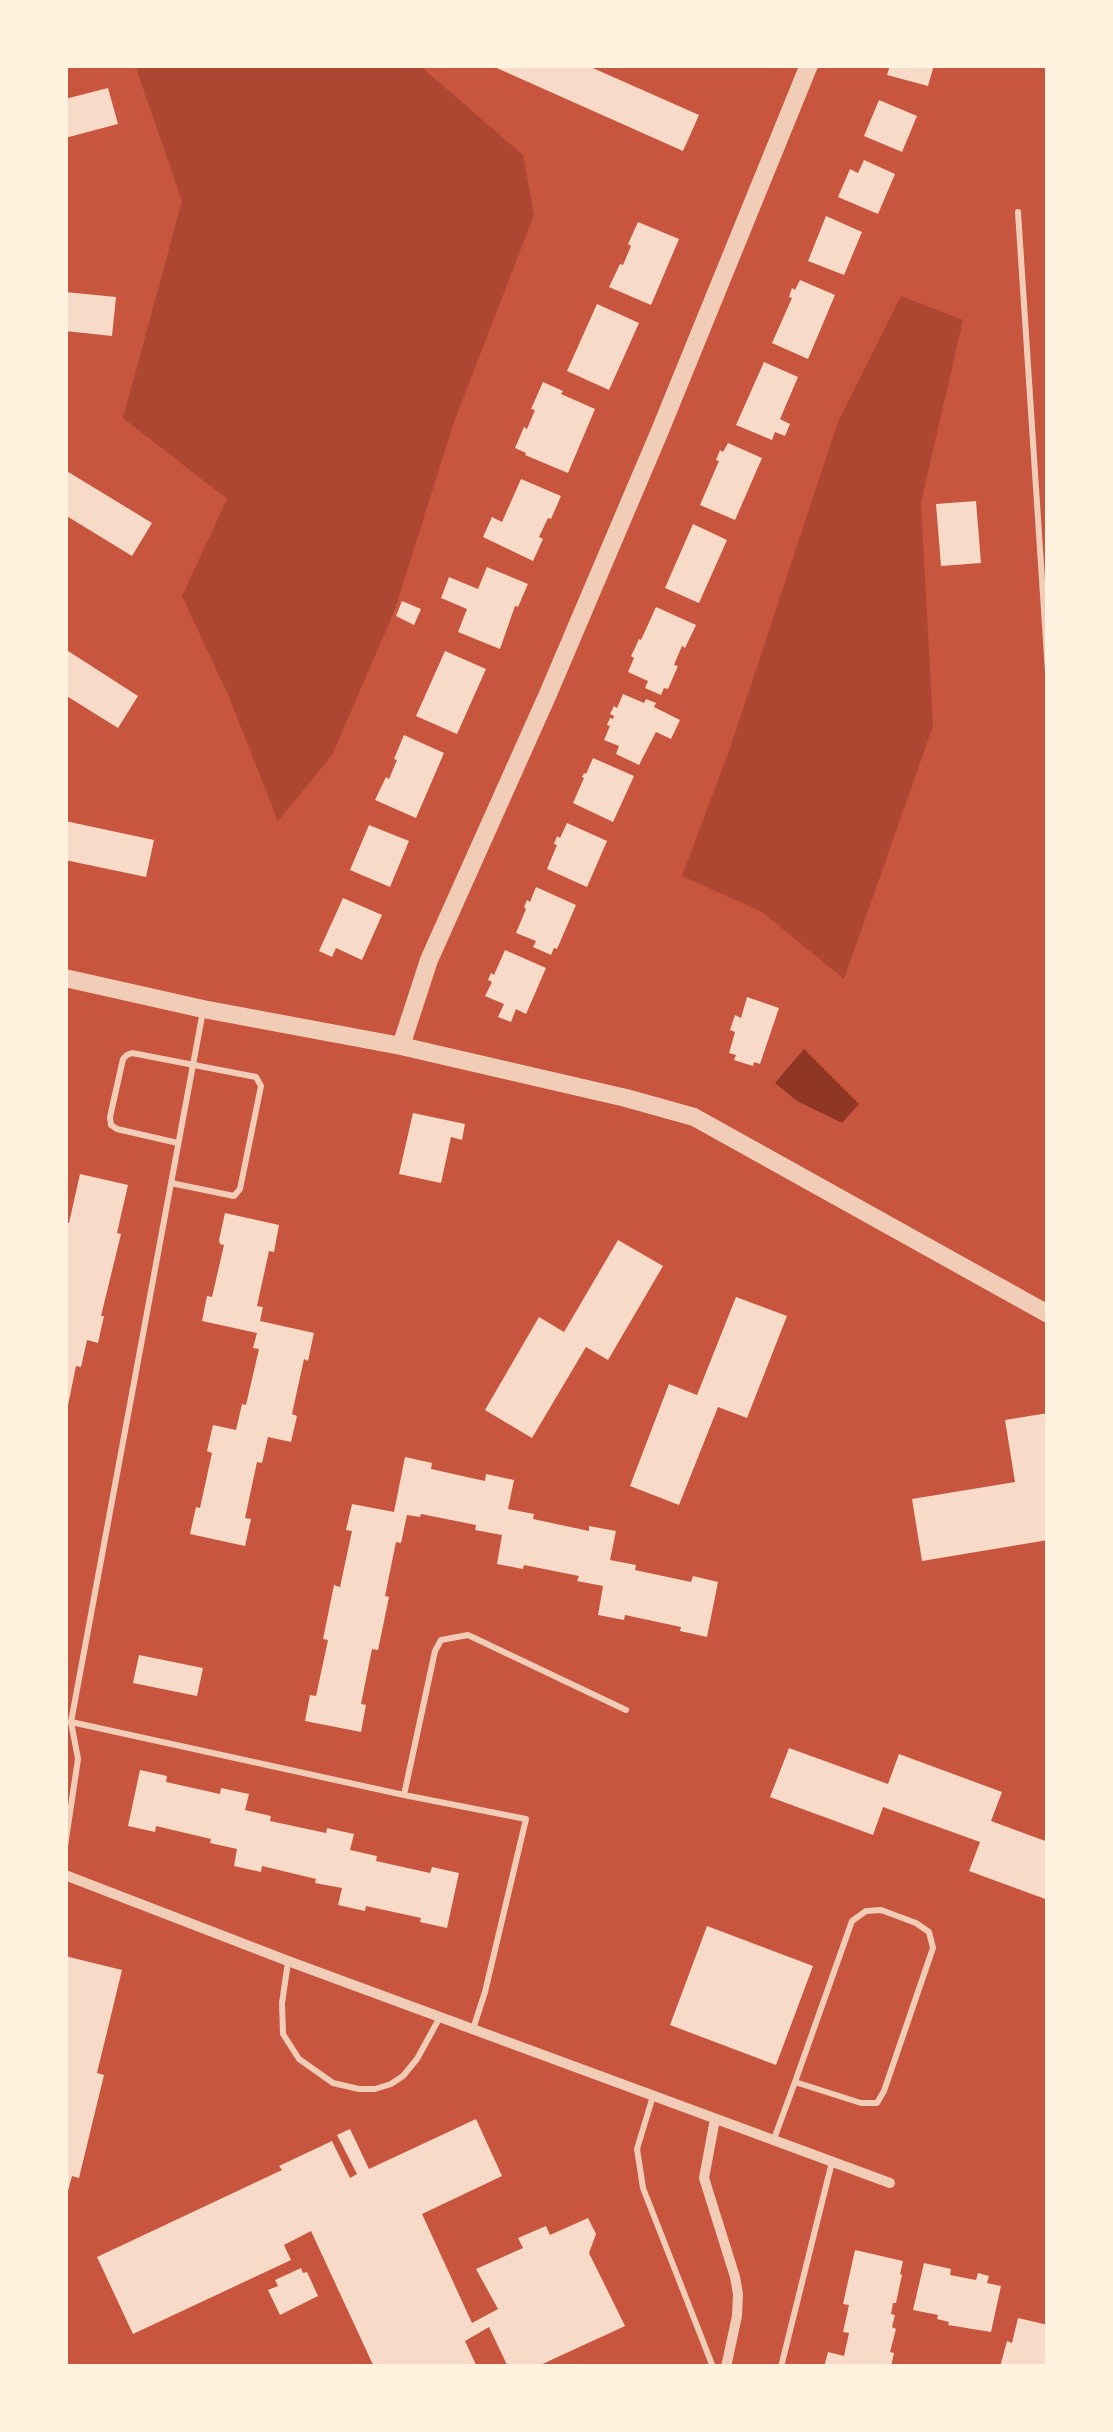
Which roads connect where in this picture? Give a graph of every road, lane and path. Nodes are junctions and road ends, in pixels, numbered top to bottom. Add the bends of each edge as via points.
1 (809, 65) edge
2 (1018, 212) dead end
3 (1048, 672) edge
4 (65, 978) edge
5 (203, 1009) junction
6 (401, 1046) junction
7 (193, 1064) junction
8 (178, 1143) junction
9 (171, 1183) junction
10 (1048, 1314) edge
11 (626, 1710) dead end
12 (71, 1722) junction
13 (404, 1795) junction
14 (65, 1846) edge
15 (65, 1875) edge
16 (288, 1961) junction
17 (440, 2017) junction
18 (473, 2028) junction
19 (795, 2082) junction
20 (653, 2096) junction
21 (715, 2119) junction
22 (774, 2141) junction
23 (832, 2162) junction
24 (890, 2183) dead end
25 (713, 2367) edge
26 (726, 2367) edge
27 (781, 2367) edge

1 - 6 street via 592,590 429,960
2 - 3 lane
4 - 5 street
5 - 6 street
5 - 7 lane
6 - 10 street via 694,1117
7 - 8 lane
7 - 8 lane via 132,1053 123,1059 110,1116 117,1130
7 - 9 lane via 256,1077 261,1086 240,1190 234,1196
8 - 9 lane
9 - 12 lane
11 - 13 lane via 468,1636 441,1640
12 - 13 lane
12 - 14 lane via 78,1759
13 - 18 lane via 526,1819
15 - 16 street
16 - 17 street
16 - 17 lane via 283,2034 299,2060 333,2083 359,2089 391,2084 417,2059
17 - 18 street
18 - 20 street
19 - 19 lane via 852,1922 880,1910 929,1932 933,1948 877,2102
19 - 22 lane
20 - 21 street
20 - 25 lane via 637,2149 643,2188
21 - 22 street
21 - 26 street via 704,2178 738,2294
22 - 23 street
23 - 24 street
23 - 27 lane

